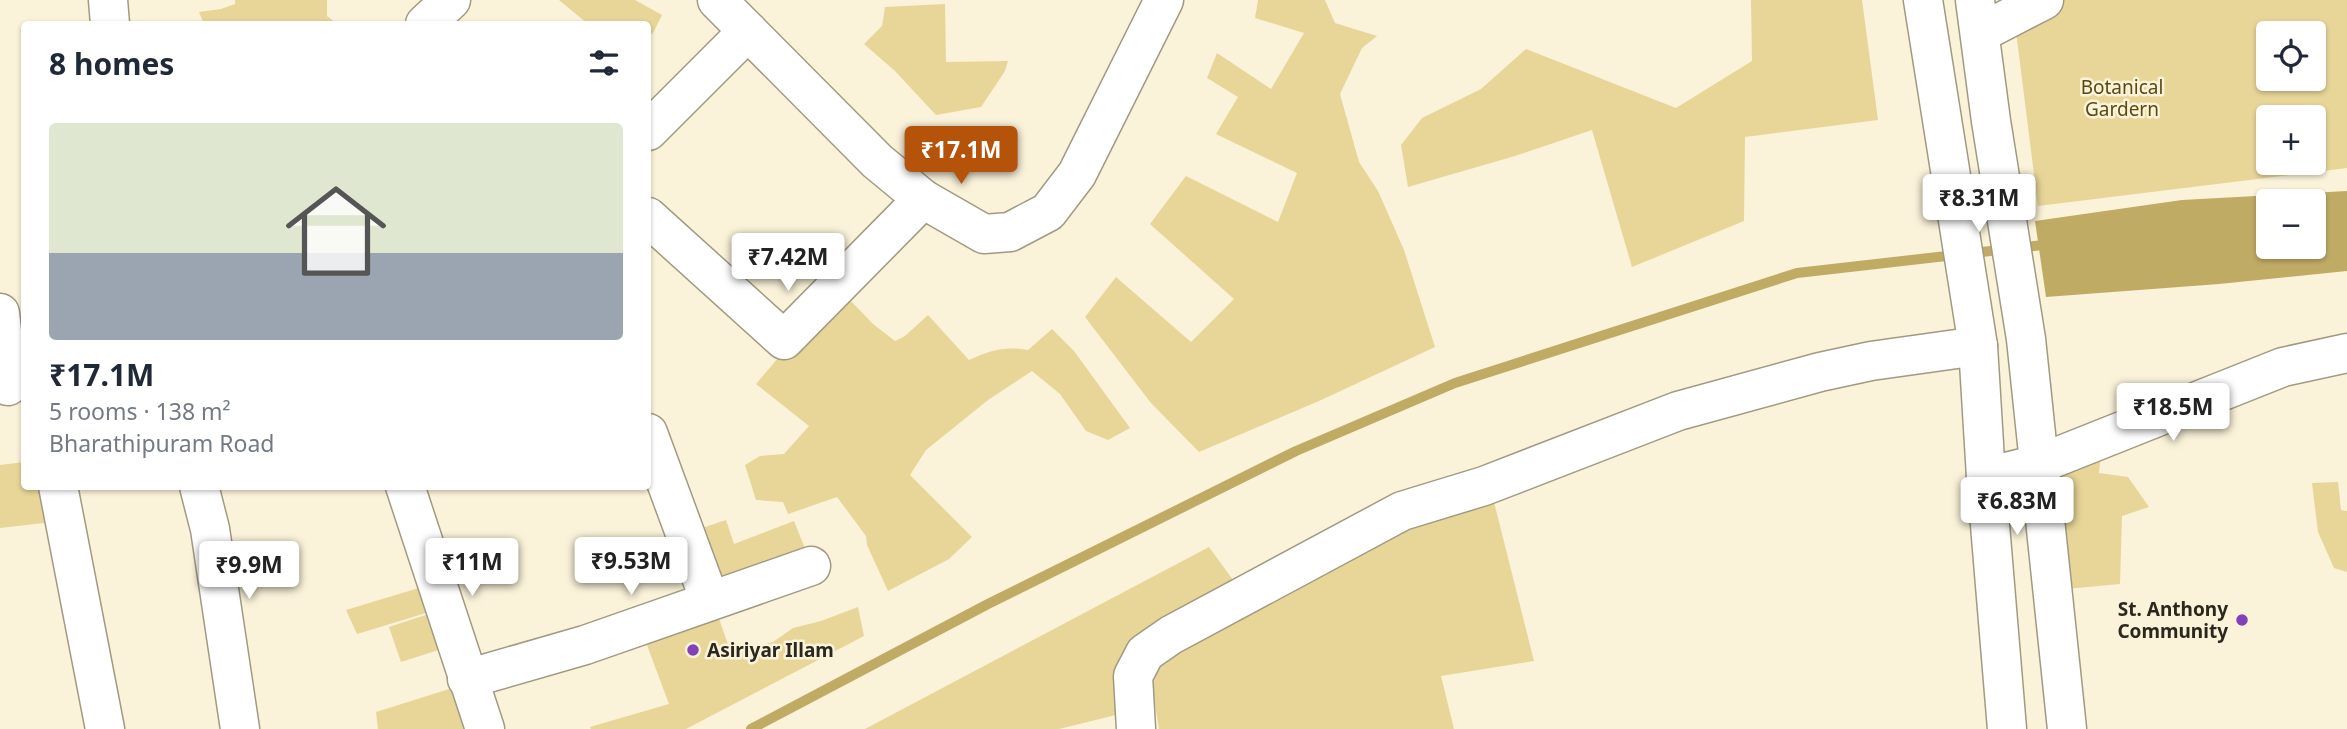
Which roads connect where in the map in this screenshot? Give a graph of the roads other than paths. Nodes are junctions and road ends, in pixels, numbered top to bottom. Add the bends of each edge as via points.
1 (108, 0) edge
2 (451, 0) edge
3 (717, 0) edge
4 (1164, 0) edge
5 (1923, 0) edge
6 (2044, 0) edge
7 (1978, 17) edge
8 (110, 21) edge
9 (428, 21) edge
10 (748, 31) junction
11 (651, 128) edge
12 (923, 199) junction
13 (651, 220) edge
14 (0, 313) edge
15 (1979, 346) junction
16 (2347, 353) edge
17 (11, 385) edge
18 (651, 441) edge
19 (2039, 464) junction
20 (1986, 477) junction
21 (59, 490) edge
22 (200, 490) edge
23 (406, 490) edge
24 (811, 566) dead end
25 (710, 601) junction
26 (467, 680) junction
27 (105, 729) edge
28 (240, 729) edge
29 (485, 729) edge
30 (1136, 729) edge
31 (2007, 729) edge
32 (2067, 729) edge

1 - 8 street
2 - 9 street
3 - 10 street
4 - 12 street via 1077,174 1048,212 1010,232 984,234
5 - 15 street
6 - 7 street
7 - 19 street via 2026,339
10 - 11 street
10 - 12 street via 877,161
12 - 13 street via 784,340
14 - 17 street
15 - 20 street
15 - 30 street via 1871,361 1765,386 1678,411 1484,486 1402,511 1145,653 1133,676
16 - 19 street via 2283,367
18 - 25 street
19 - 20 street
19 - 32 street
20 - 31 street
21 - 27 street
22 - 28 street
23 - 26 street
24 - 25 street
25 - 26 street
26 - 29 street

